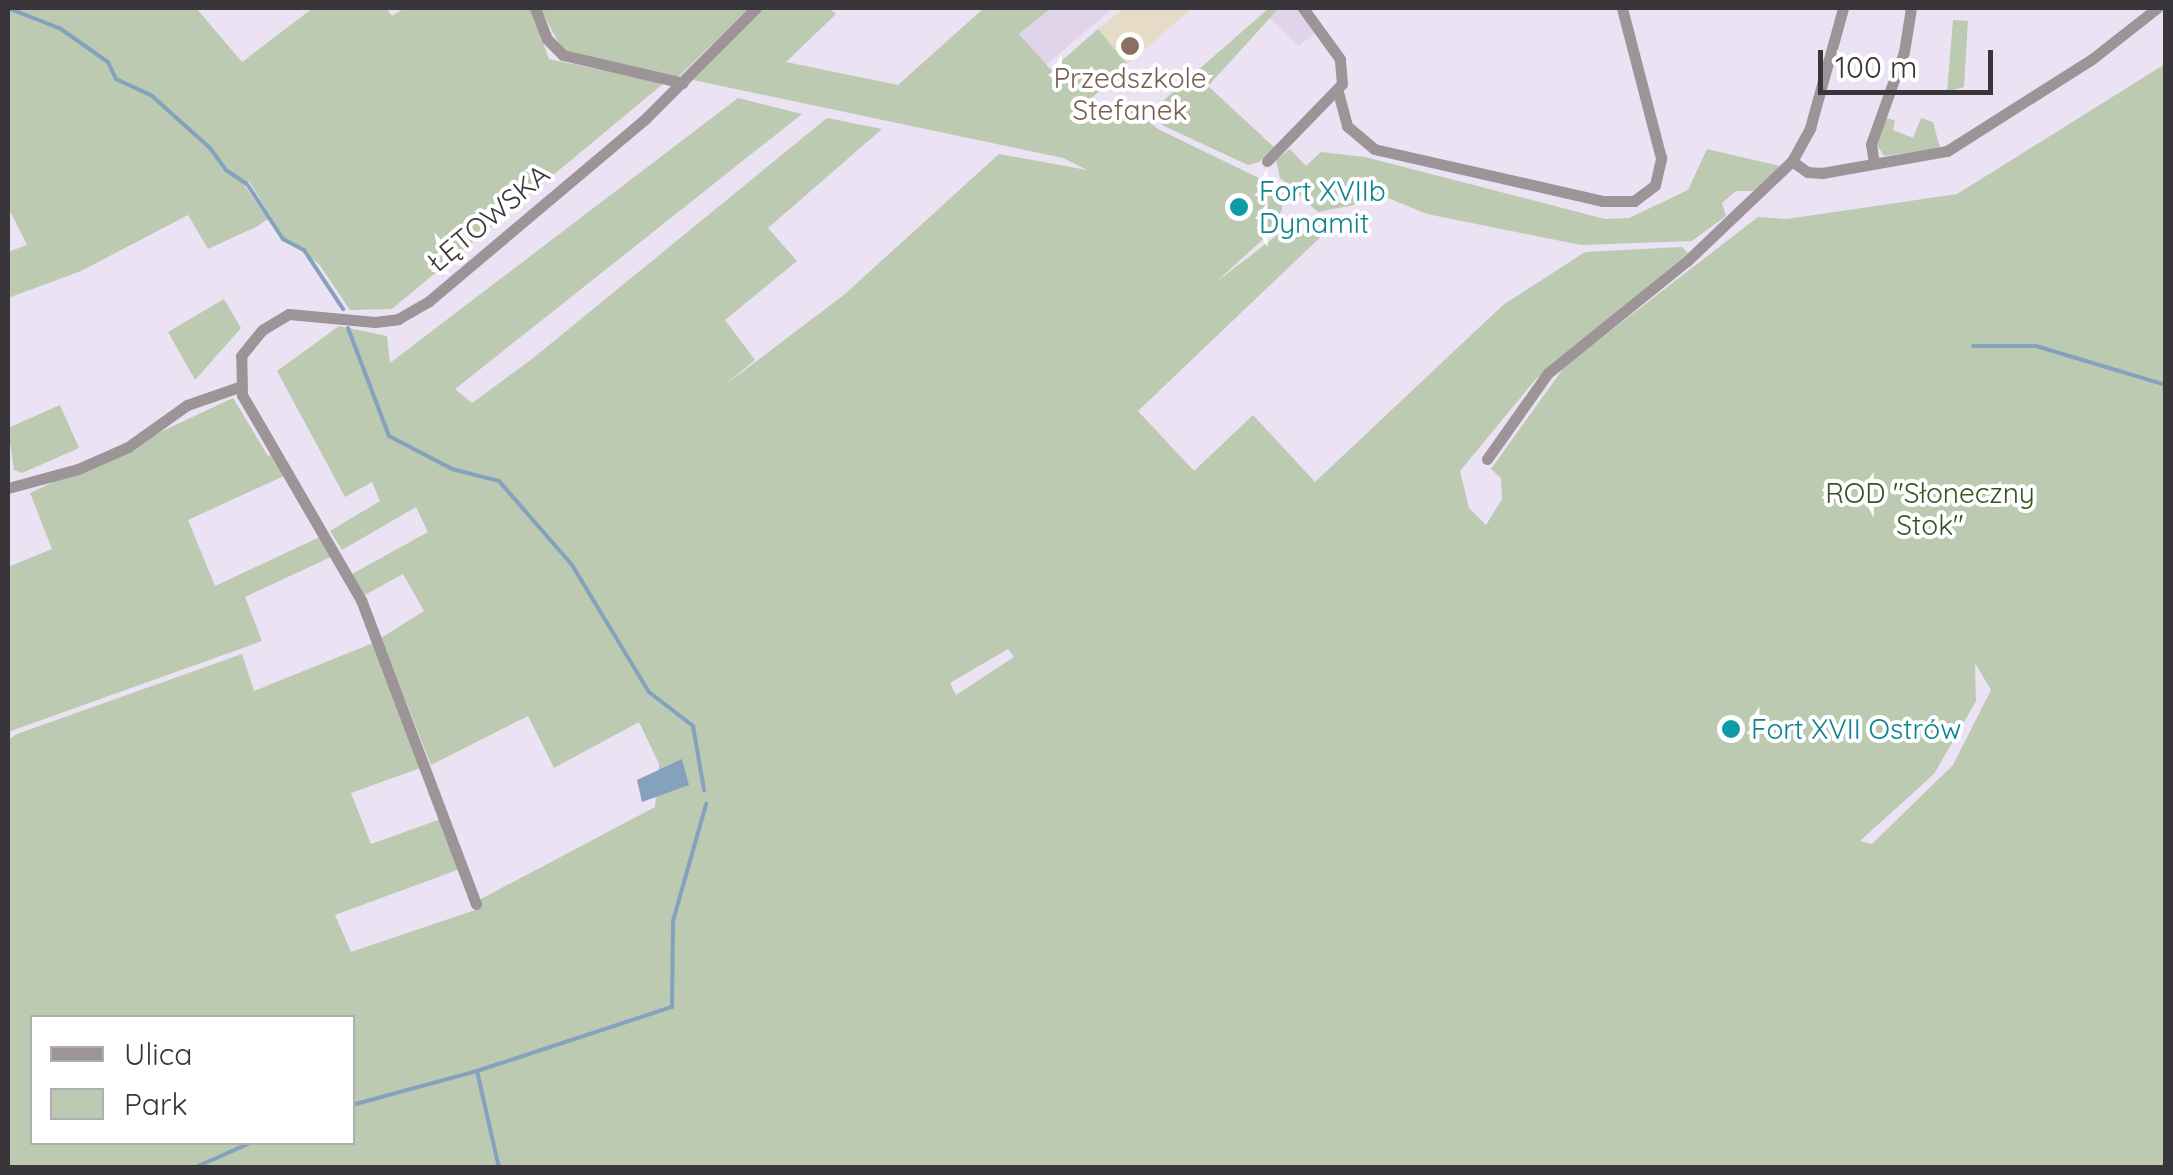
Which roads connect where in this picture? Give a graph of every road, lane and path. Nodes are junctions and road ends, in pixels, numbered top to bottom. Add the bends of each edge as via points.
1 (535, 8) edge
2 (756, 8) edge
3 (1303, 8) edge
4 (1843, 8) edge
5 (1911, 8) edge
6 (2157, 8) edge
7 (1624, 14) edge
8 (683, 84) junction
9 (1338, 92) junction
10 (1267, 161) dead end
11 (1792, 161) junction
12 (1874, 163) junction
13 (239, 388) junction
14 (1486, 460) dead end
15 (8, 488) edge
16 (476, 904) dead end

1 - 8 street via 547,39 563,55
2 - 8 street, ŁĘTOWSKA
3 - 9 street via 1344,66
4 - 11 street via 1810,128
5 - 12 street via 1904,52 1872,144
6 - 12 street via 1959,146
7 - 9 street via 1661,158 1655,186 1626,204 1374,149 1347,126
8 - 13 street, ŁĘTOWSKA via 398,319 311,312 278,318 246,347
9 - 10 street
11 - 12 street via 1822,173
11 - 14 street via 1687,261 1548,373
13 - 15 street via 188,405 128,447 78,470
13 - 16 street via 365,610

